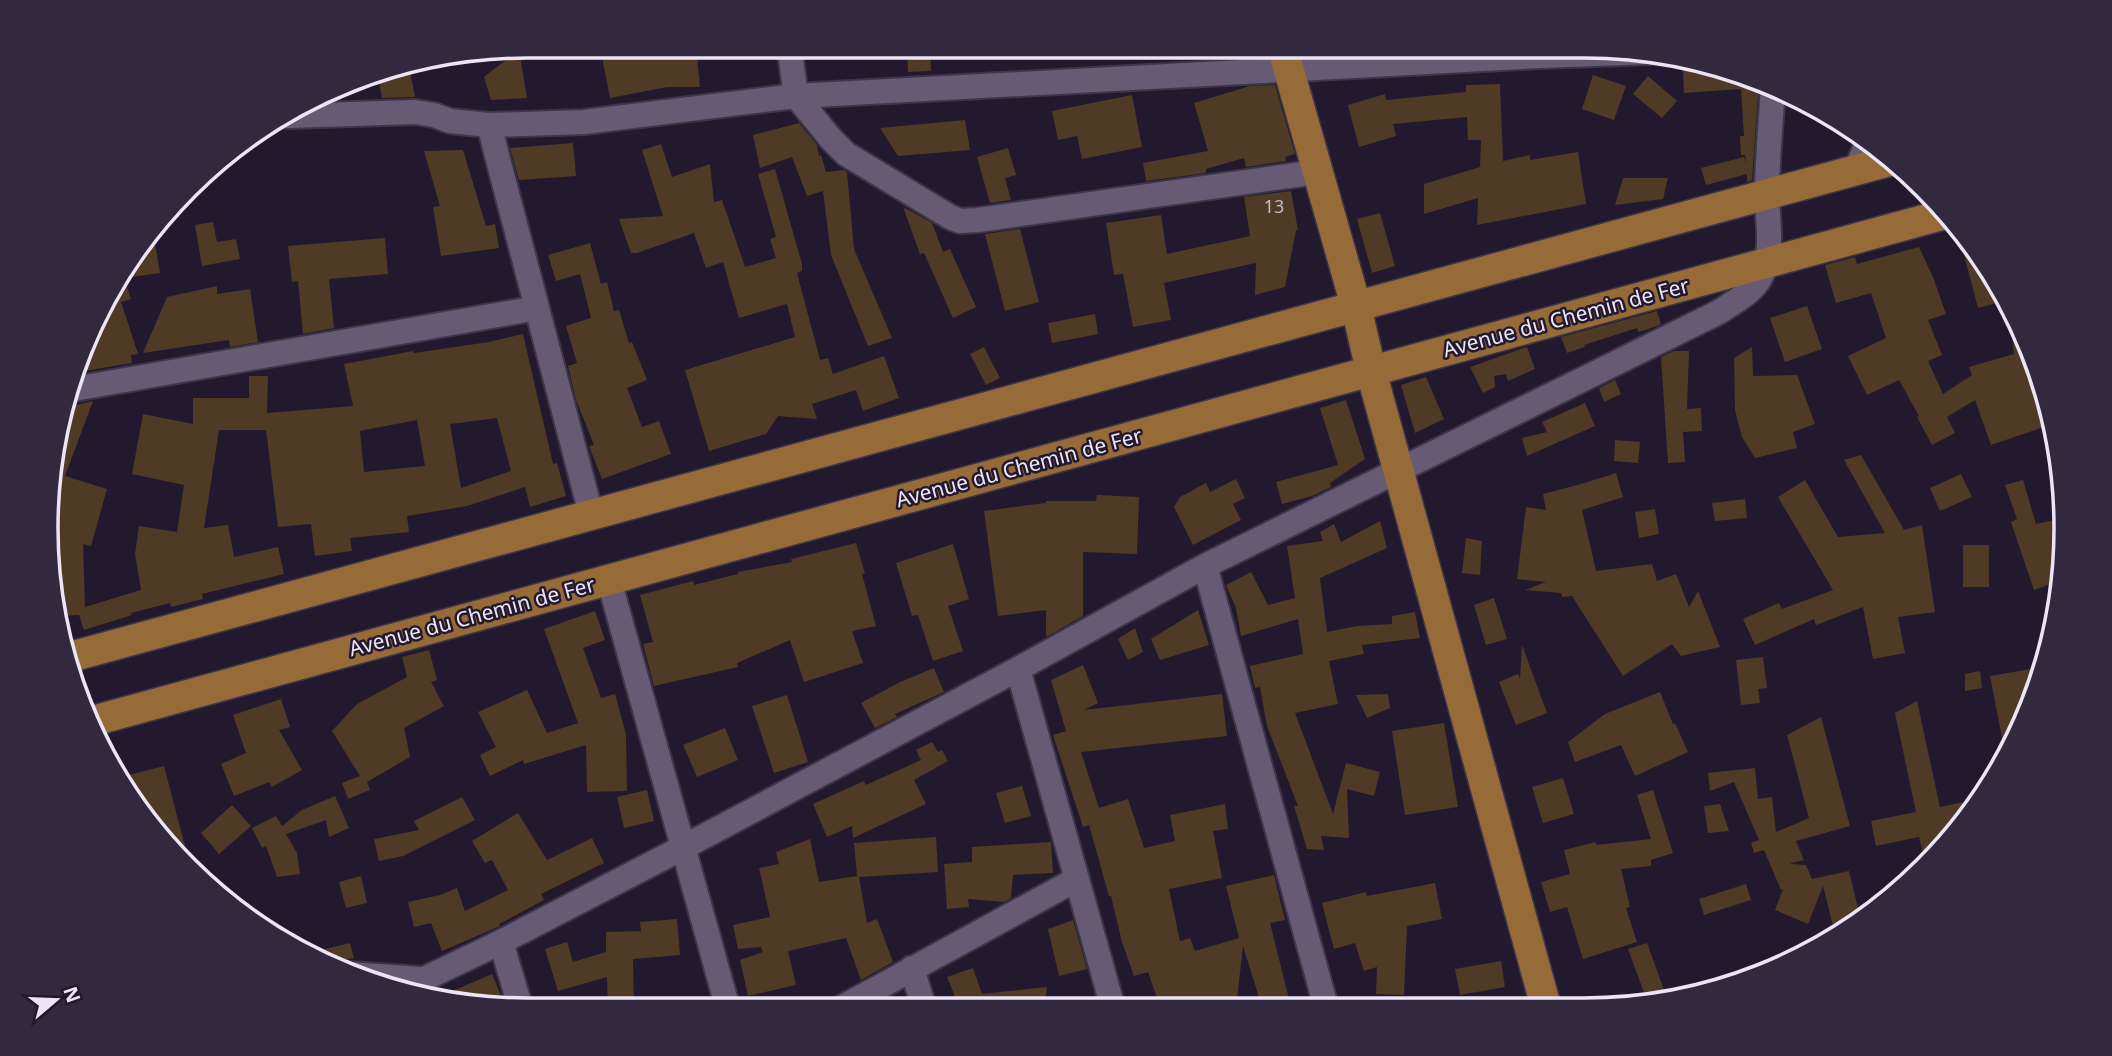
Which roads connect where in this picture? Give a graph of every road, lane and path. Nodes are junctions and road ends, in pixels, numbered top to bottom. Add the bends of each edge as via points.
1 (791, 58) edge
2 (1286, 58) edge
3 (796, 96) junction
4 (1772, 98) edge
5 (303, 116) edge
6 (489, 125) junction
7 (1864, 150) edge
8 (1881, 163) edge
9 (1856, 170) junction
10 (1317, 172) junction
11 (1767, 194) junction
12 (1937, 216) edge
13 (1767, 264) junction
14 (1356, 306) junction
15 (537, 308) junction
16 (1371, 371) junction
17 (80, 388) edge
18 (1400, 468) junction
19 (591, 514) junction
20 (1205, 566) junction
21 (609, 580) junction
22 (76, 655) edge
23 (1018, 669) junction
24 (99, 719) edge
25 (682, 848) junction
26 (1077, 878) junction
27 (501, 942) junction
28 (912, 968) junction
29 (389, 977) edge
30 (422, 979) junction
31 (413, 984) edge
32 (518, 998) edge
33 (725, 998) edge
34 (859, 998) edge
35 (921, 998) edge
36 (1110, 998) edge
37 (1324, 998) edge
38 (1544, 998) edge

1 - 3 street
2 - 3 street
2 - 10 main road
3 - 6 street via 584,122
3 - 10 street via 846,154 960,221
4 - 11 street
5 - 6 street via 415,112
6 - 15 street
7 - 9 street
8 - 9 main road
9 - 11 main road
10 - 14 main road
11 - 13 street
11 - 14 main road
12 - 13 main road, Avenue du Chemin de Fer
13 - 16 main road, Avenue du Chemin de Fer
13 - 18 street via 1759,281 1718,312
14 - 16 main road
14 - 19 main road
15 - 17 street
15 - 19 street
16 - 18 main road
16 - 21 main road, Avenue du Chemin de Fer
18 - 20 street
18 - 38 main road
19 - 22 main road
20 - 23 street
20 - 37 street
21 - 24 main road, Avenue du Chemin de Fer
21 - 25 street
23 - 25 street
23 - 26 street
25 - 27 street
25 - 33 street
26 - 28 street
26 - 36 street
27 - 30 street
27 - 32 street
28 - 34 street
28 - 35 street
29 - 30 street
30 - 31 street

